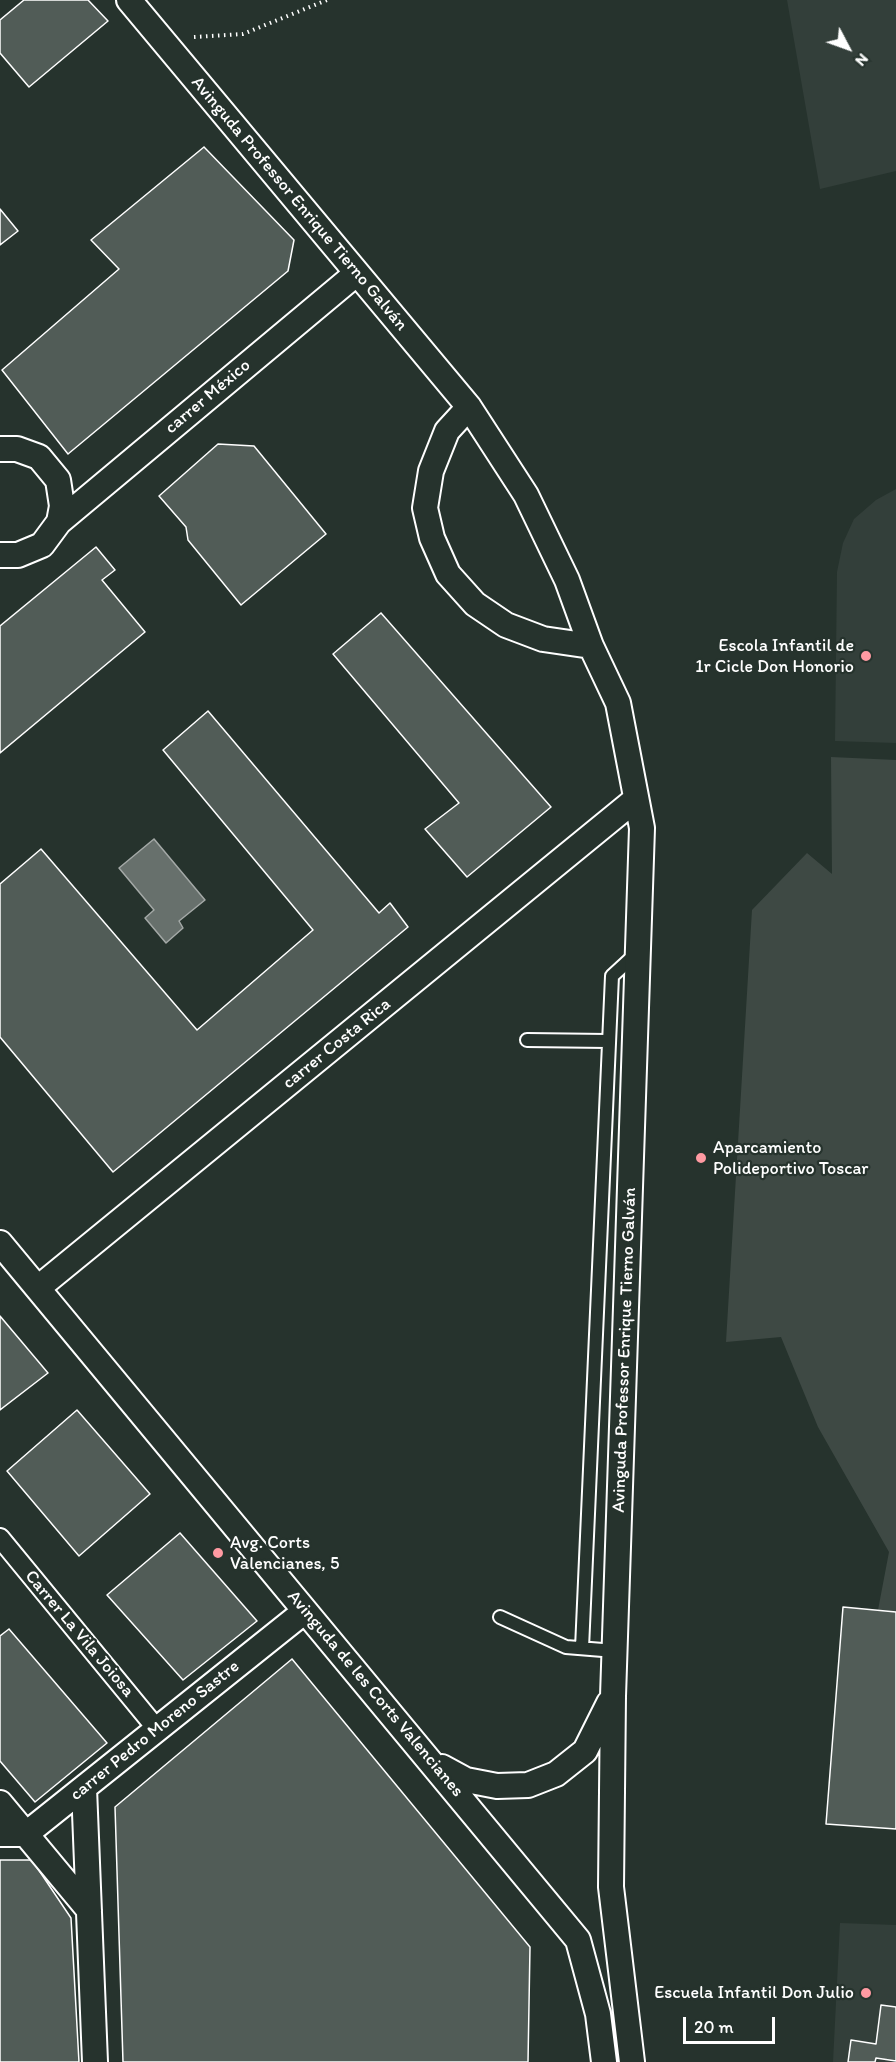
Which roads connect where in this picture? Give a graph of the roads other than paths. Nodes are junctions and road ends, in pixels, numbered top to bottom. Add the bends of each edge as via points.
1 (129, 0) edge
2 (357, 273) junction
3 (469, 407) junction
4 (0, 449) edge
5 (59, 522) junction
6 (6, 560) edge
7 (591, 646) junction
8 (636, 799) junction
9 (638, 952) junction
10 (527, 1040) dead end
11 (607, 1041) junction
12 (0, 1243) edge
13 (38, 1288) junction
14 (0, 1539) edge
15 (305, 1611) junction
16 (500, 1617) dead end
17 (582, 1648) junction
18 (615, 1651) junction
19 (613, 1696) junction
20 (157, 1729) junction
21 (432, 1761) junction
22 (84, 1788) junction
23 (0, 1803) edge
24 (0, 1834) edge
25 (26, 1834) junction
26 (89, 1910) junction
27 (95, 2062) edge
28 (604, 2062) edge
29 (632, 2062) edge

1 - 2 street, Avinguda Professor Enrique Tierno Galván
2 - 3 street, Avinguda Professor Enrique Tierno Galván
2 - 5 street, carrer México
3 - 7 street, Avinguda Professor Enrique Tierno Galván via 526,495 567,580
3 - 7 street via 447,431 431,471 425,508 432,538 448,574 475,604 506,625 543,639
4 - 5 street via 28,452 50,468 62,493
5 - 6 street, carrer México via 42,545
7 - 8 street, Avinguda Professor Enrique Tierno Galván via 618,703
8 - 9 street, Avinguda Professor Enrique Tierno Galván via 642,828
8 - 13 street, carrer Costa Rica
9 - 11 lane via 612,976
9 - 18 street, Avinguda Professor Enrique Tierno Galván
10 - 11 lane
11 - 17 lane
12 - 13 street, Avinguda de les Corts Valencianes
13 - 15 street, Avinguda de les Corts Valencianes
14 - 20 street, Carrer La Vila Joiosa
15 - 20 street, carrer Pedro Moreno Sastre
15 - 21 street, Avinguda de les Corts Valencianes
16 - 17 lane via 566,1647
17 - 18 lane
18 - 19 street, Avinguda Professor Enrique Tierno Galván
19 - 21 street via 585,1751 556,1774 528,1785 497,1786 466,1780
19 - 29 street, Avinguda Professor Enrique Tierno Galván via 611,1887
20 - 22 street, carrer Pedro Moreno Sastre
21 - 28 street, Avinguda de les Corts Valencianes via 578,1940 598,2014
22 - 25 street, carrer Pedro Moreno Sastre
22 - 26 street
23 - 25 street
24 - 25 street
25 - 26 street
26 - 27 street

